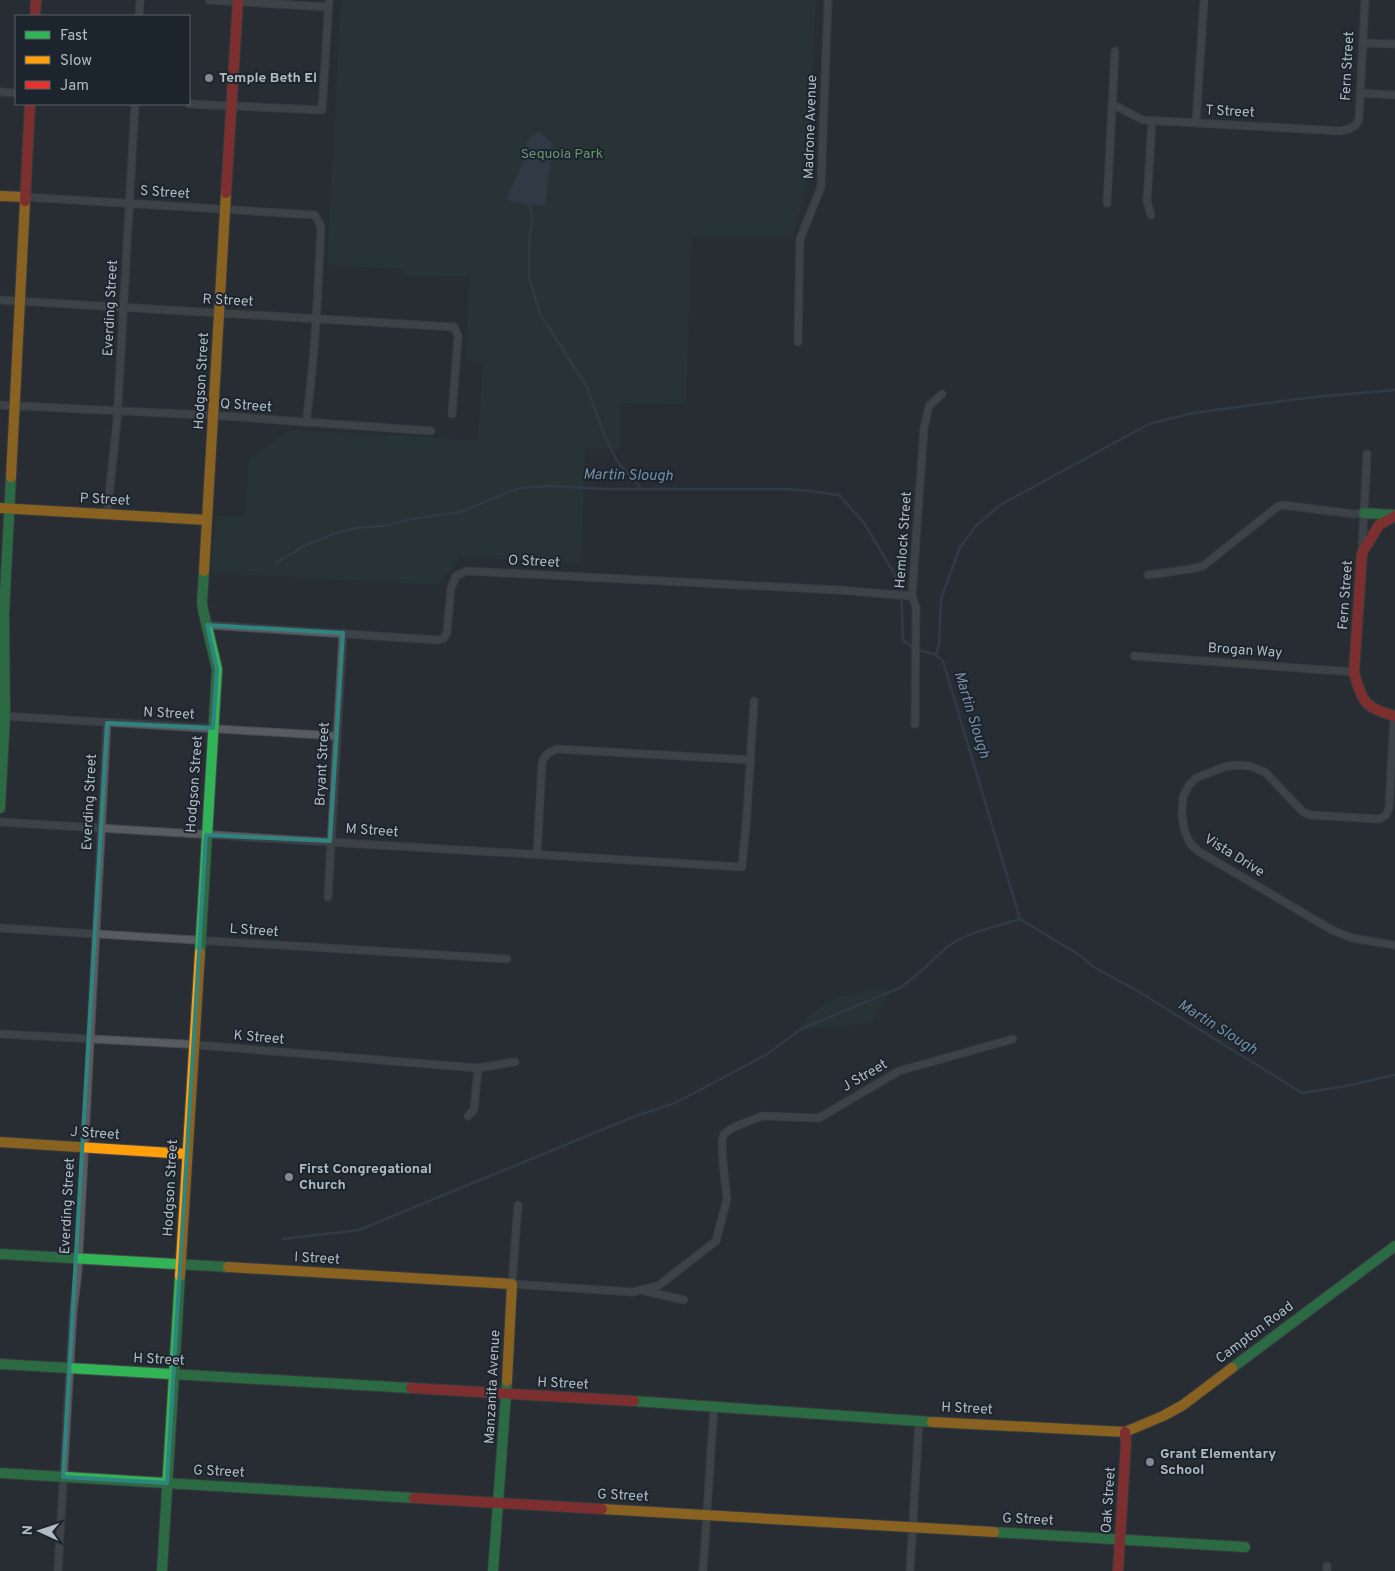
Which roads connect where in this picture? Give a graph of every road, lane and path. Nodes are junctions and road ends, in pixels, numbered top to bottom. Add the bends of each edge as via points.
1 (36, 0) edge
2 (140, 0) edge
3 (209, 0) edge
4 (828, 0) edge
5 (1204, 0) edge
6 (1365, 0) edge
7 (238, 1) edge
8 (329, 4) edge
9 (35, 15) edge
10 (139, 15) edge
11 (1364, 43) junction
12 (1395, 44) edge
13 (1115, 50) dead end
14 (0, 92) edge
15 (15, 93) edge
16 (1360, 93) junction
17 (1395, 96) edge
18 (190, 104) edge
19 (1112, 104) junction
20 (30, 105) edge
21 (135, 105) edge
22 (232, 106) junction
23 (1152, 121) junction
24 (1196, 123) junction
25 (1350, 129) joint
26 (0, 196) edge
27 (25, 198) junction
28 (1107, 203) dead end
29 (130, 204) junction
30 (226, 210) junction
31 (1151, 215) dead end
32 (0, 300) edge
33 (20, 301) junction
34 (123, 306) junction
35 (219, 313) junction
36 (316, 318) junction
37 (798, 342) dead end
38 (942, 394) dead end
39 (0, 405) edge
40 (14, 406) junction
41 (118, 411) junction
42 (452, 414) dead end
43 (214, 416) junction
44 (306, 423) junction
45 (431, 431) dead end
46 (1367, 454) dead end
47 (5, 508) edge
48 (1364, 513) junction
49 (107, 514) junction
50 (1395, 516) edge
51 (207, 520) junction
52 (1362, 554) junction
53 (1148, 575) dead end
54 (912, 596) junction
55 (2, 612) edge
56 (207, 625) junction
57 (343, 633) junction
58 (1134, 656) dead end
59 (1354, 672) junction
60 (754, 701) dead end
61 (3, 716) edge
62 (1394, 716) edge
63 (107, 723) junction
64 (915, 724) dead end
65 (213, 728) junction
66 (337, 736) junction
67 (751, 760) junction
68 (0, 808) edge
69 (0, 822) edge
70 (101, 828) junction
71 (206, 835) junction
72 (330, 841) junction
73 (537, 855) junction
74 (328, 897) dead end
75 (0, 928) edge
76 (96, 933) junction
77 (200, 940) junction
78 (1395, 945) edge
79 (507, 959) dead end
80 (0, 1034) edge
81 (1013, 1039) dead end
82 (89, 1040) junction
83 (194, 1045) junction
84 (515, 1062) dead end
85 (478, 1068) junction
86 (468, 1116) dead end
87 (0, 1142) edge
88 (84, 1147) junction
89 (187, 1154) junction
90 (518, 1204) dead end
91 (1395, 1246) edge
92 (0, 1254) edge
93 (78, 1259) junction
94 (181, 1264) junction
95 (512, 1284) junction
96 (644, 1291) junction
97 (684, 1300) dead end
98 (0, 1364) edge
99 (69, 1369) junction
100 (173, 1374) junction
101 (506, 1394) junction
102 (714, 1406) junction
103 (919, 1421) junction
104 (1125, 1432) junction
105 (0, 1473) edge
106 (63, 1477) junction
107 (167, 1483) junction
108 (500, 1503) junction
109 (707, 1515) junction
110 (912, 1527) junction
111 (1120, 1540) junction
112 (1245, 1547) dead end
113 (58, 1571) edge
114 (162, 1571) edge
115 (493, 1571) edge
116 (703, 1571) edge
117 (910, 1571) edge
118 (1118, 1571) edge

1 - 9 street
2 - 10 street
3 - 7 street
4 - 37 street, Madrone Avenue via 821,187 800,239
5 - 24 street
6 - 11 street, Fern Street
7 - 8 street
7 - 22 street, Hodgson Street
8 - 22 street via 322,110
11 - 12 street
11 - 16 street, Fern Street
13 - 19 street
14 - 15 street
16 - 17 street
16 - 25 street, Fern Street via 1359,118
18 - 22 street
19 - 23 street, T Street via 1143,120
19 - 28 street
20 - 27 street
21 - 29 street, Everding Street
22 - 30 street, Hodgson Street
23 - 24 street, T Street
23 - 31 street via 1148,202
24 - 25 street, T Street
26 - 27 street, S Street
27 - 29 street, S Street
27 - 33 street
29 - 30 street, S Street
29 - 34 street, Everding Street
30 - 35 street, Hodgson Street
30 - 36 street, S Street via 315,215 320,227
32 - 33 street, R Street
33 - 34 street, R Street
33 - 40 street
34 - 35 street, R Street
34 - 41 street, Everding Street
35 - 36 street, R Street
35 - 43 street, Hodgson Street
36 - 42 street, R Street via 454,327 458,336
36 - 44 street
38 - 54 street, Hemlock Street via 929,406 924,428
39 - 40 street, Q Street
40 - 41 street, Q Street
40 - 47 street
41 - 43 street, Q Street
41 - 49 street, Everding Street
43 - 44 street, Q Street
43 - 51 street, Hodgson Street
44 - 45 street, Q Street
46 - 48 street, Fern Street
47 - 49 street, P Street
47 - 55 street
48 - 50 street
48 - 52 street, Fern Street
48 - 53 street via 1283,505 1203,566
49 - 51 street, P Street
50 - 52 street via 1379,525
51 - 56 street, Hodgson Street via 202,602
52 - 59 street, Fern Street
54 - 57 street, O Street via 467,571 456,576 451,588 444,638
54 - 64 street, Hemlock Street via 916,606
55 - 61 street
56 - 57 street, O Street
56 - 65 street, Hodgson Street via 217,669
57 - 66 street, Bryant Street
58 - 59 street, Brogan Way
59 - 62 street, Fern Street via 1359,691 1368,706
60 - 67 street
61 - 63 street, N Street
61 - 68 street
62 - 78 street, Vista Drive via 1389,808 1380,819 1310,815 1303,812 1265,772 1235,765 1196,778 1183,798 1182,816 1187,838 1198,851 1332,930 1352,938
63 - 65 street, N Street
63 - 70 street, Everding Street
65 - 66 street, N Street
65 - 71 street, Hodgson Street
66 - 72 street, Bryant Street
67 - 73 street via 550,752 544,756
67 - 73 street, M Street via 742,867
69 - 70 street, M Street
70 - 71 street, M Street
70 - 76 street, Everding Street
71 - 72 street, M Street
71 - 77 street, Hodgson Street
72 - 73 street, M Street
72 - 74 street, Bryant Street
75 - 76 street, L Street
76 - 77 street, L Street
76 - 82 street, Everding Street
77 - 79 street, L Street
77 - 83 street, Hodgson Street
80 - 82 street, K Street
81 - 96 street, J Street via 899,1071 818,1118 762,1116 732,1128 724,1134 722,1141 727,1199 716,1241 658,1286
82 - 83 street, K Street
82 - 88 street, Everding Street
83 - 85 street, K Street
83 - 89 street, Hodgson Street
84 - 85 street, K Street
85 - 86 street via 474,1110
87 - 88 street, J Street
88 - 89 street, J Street
88 - 93 street, Everding Street
89 - 94 street, Hodgson Street
90 - 95 street, Manzanita Avenue
91 - 104 street, Campton Road via 1183,1405
92 - 93 street, I Street
93 - 94 street, I Street
93 - 99 street, Everding Street
94 - 95 street, I Street
94 - 100 street, Hodgson Street
95 - 96 street, I Street
95 - 101 street, Manzanita Avenue
96 - 97 street
98 - 99 street, H Street
99 - 100 street, H Street
99 - 106 street, Everding Street
100 - 101 street, H Street
100 - 107 street, Hodgson Street
101 - 102 street, H Street
101 - 108 street, Manzanita Avenue
102 - 103 street, H Street
102 - 109 street
103 - 104 street, H Street
103 - 110 street
104 - 111 street, Oak Street
105 - 106 street, G Street
106 - 107 street, G Street
106 - 113 street, Everding Street
107 - 108 street, G Street
107 - 114 street, Hodgson Street
108 - 109 street, G Street
108 - 115 street, Manzanita Avenue
109 - 110 street, G Street
109 - 116 street
110 - 111 street, G Street
110 - 117 street
111 - 112 street, G Street
111 - 118 street, Oak Street

